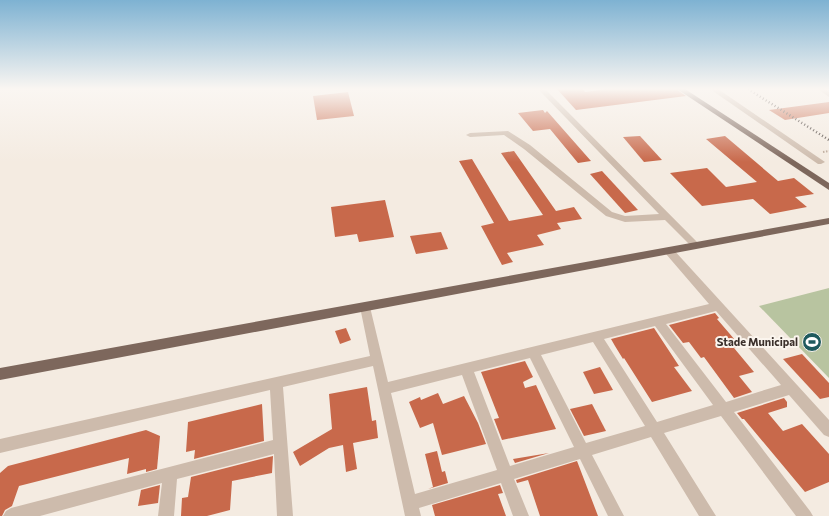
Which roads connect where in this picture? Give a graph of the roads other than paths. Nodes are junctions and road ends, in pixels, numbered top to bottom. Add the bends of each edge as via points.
1 (566, 113) edge
2 (717, 113) edge
3 (749, 113) edge
4 (470, 135) dead end
5 (821, 162) dead end
6 (829, 187) edge
7 (667, 217) junction
8 (829, 221) edge
9 (696, 246) junction
10 (669, 251) junction
11 (718, 306) junction
12 (365, 307) junction
13 (657, 321) junction
14 (596, 336) junction
15 (533, 352) junction
16 (377, 360) junction
17 (466, 368) junction
18 (0, 374) edge
19 (276, 384) junction
20 (792, 388) junction
21 (384, 389) junction
22 (723, 409) junction
23 (654, 429) junction
24 (829, 430) edge
25 (280, 445) junction
26 (0, 446) edge
27 (583, 451) junction
28 (170, 474) junction
29 (505, 474) junction
30 (411, 510) edge
31 (11, 516) edge
32 (166, 516) edge
33 (285, 516) edge
34 (521, 516) edge
35 (616, 516) edge
36 (708, 516) edge
37 (805, 516) edge

1 - 7 street
2 - 6 main road
3 - 5 street
4 - 7 street via 505,134 527,147 609,214 625,219
7 - 9 street
8 - 9 main road
9 - 10 main road
10 - 11 street
10 - 12 main road
11 - 13 street
11 - 20 street
12 - 16 street
12 - 18 main road
13 - 14 street
13 - 22 street
14 - 15 street
14 - 23 street
15 - 17 street
15 - 27 street
16 - 19 street
16 - 21 street
17 - 21 street
17 - 29 street
19 - 25 street
19 - 26 street
20 - 22 street
20 - 24 street
21 - 30 street
22 - 23 street
22 - 37 street
23 - 27 street
23 - 36 street
25 - 28 street
25 - 33 street
27 - 29 street
27 - 35 street
28 - 31 street
28 - 32 street
29 - 30 street
29 - 34 street

